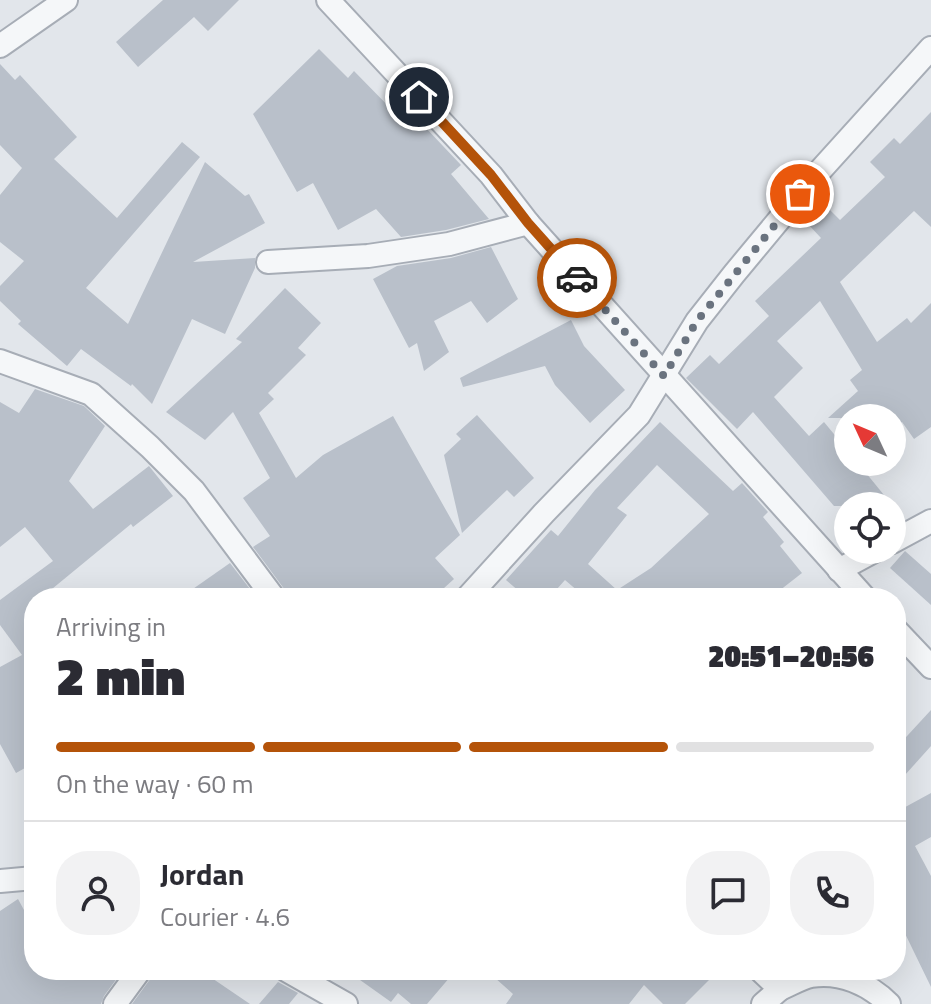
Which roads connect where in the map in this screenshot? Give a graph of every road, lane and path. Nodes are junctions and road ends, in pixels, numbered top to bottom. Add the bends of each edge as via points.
1 (66, 0) edge
2 (328, 0) edge
3 (0, 46) edge
4 (931, 48) edge
5 (528, 223) junction
6 (268, 262) dead end
7 (0, 361) edge
8 (664, 376) junction
9 (931, 521) edge
10 (906, 534) edge
11 (850, 564) edge
12 (839, 570) junction
13 (267, 588) edge
14 (476, 588) edge
15 (856, 588) edge
16 (906, 641) edge
17 (931, 667) edge
18 (24, 879) edge
19 (0, 881) edge
20 (133, 980) edge
21 (304, 980) edge
22 (771, 980) edge
23 (801, 980) edge
24 (849, 980) edge
25 (780, 989) junction
26 (115, 1004) edge
27 (346, 1004) edge
28 (763, 1004) edge
29 (889, 1004) edge

1 - 3 street
2 - 5 street via 491,175
4 - 8 street via 734,274
5 - 6 street via 449,244
5 - 8 street
7 - 13 street via 91,394 194,491
8 - 12 street
8 - 14 street via 639,415
9 - 10 street
11 - 12 street
12 - 15 street
16 - 17 street
18 - 19 street
20 - 26 street
21 - 27 street
22 - 25 street
23 - 25 street
24 - 29 street via 872,988
25 - 28 street

